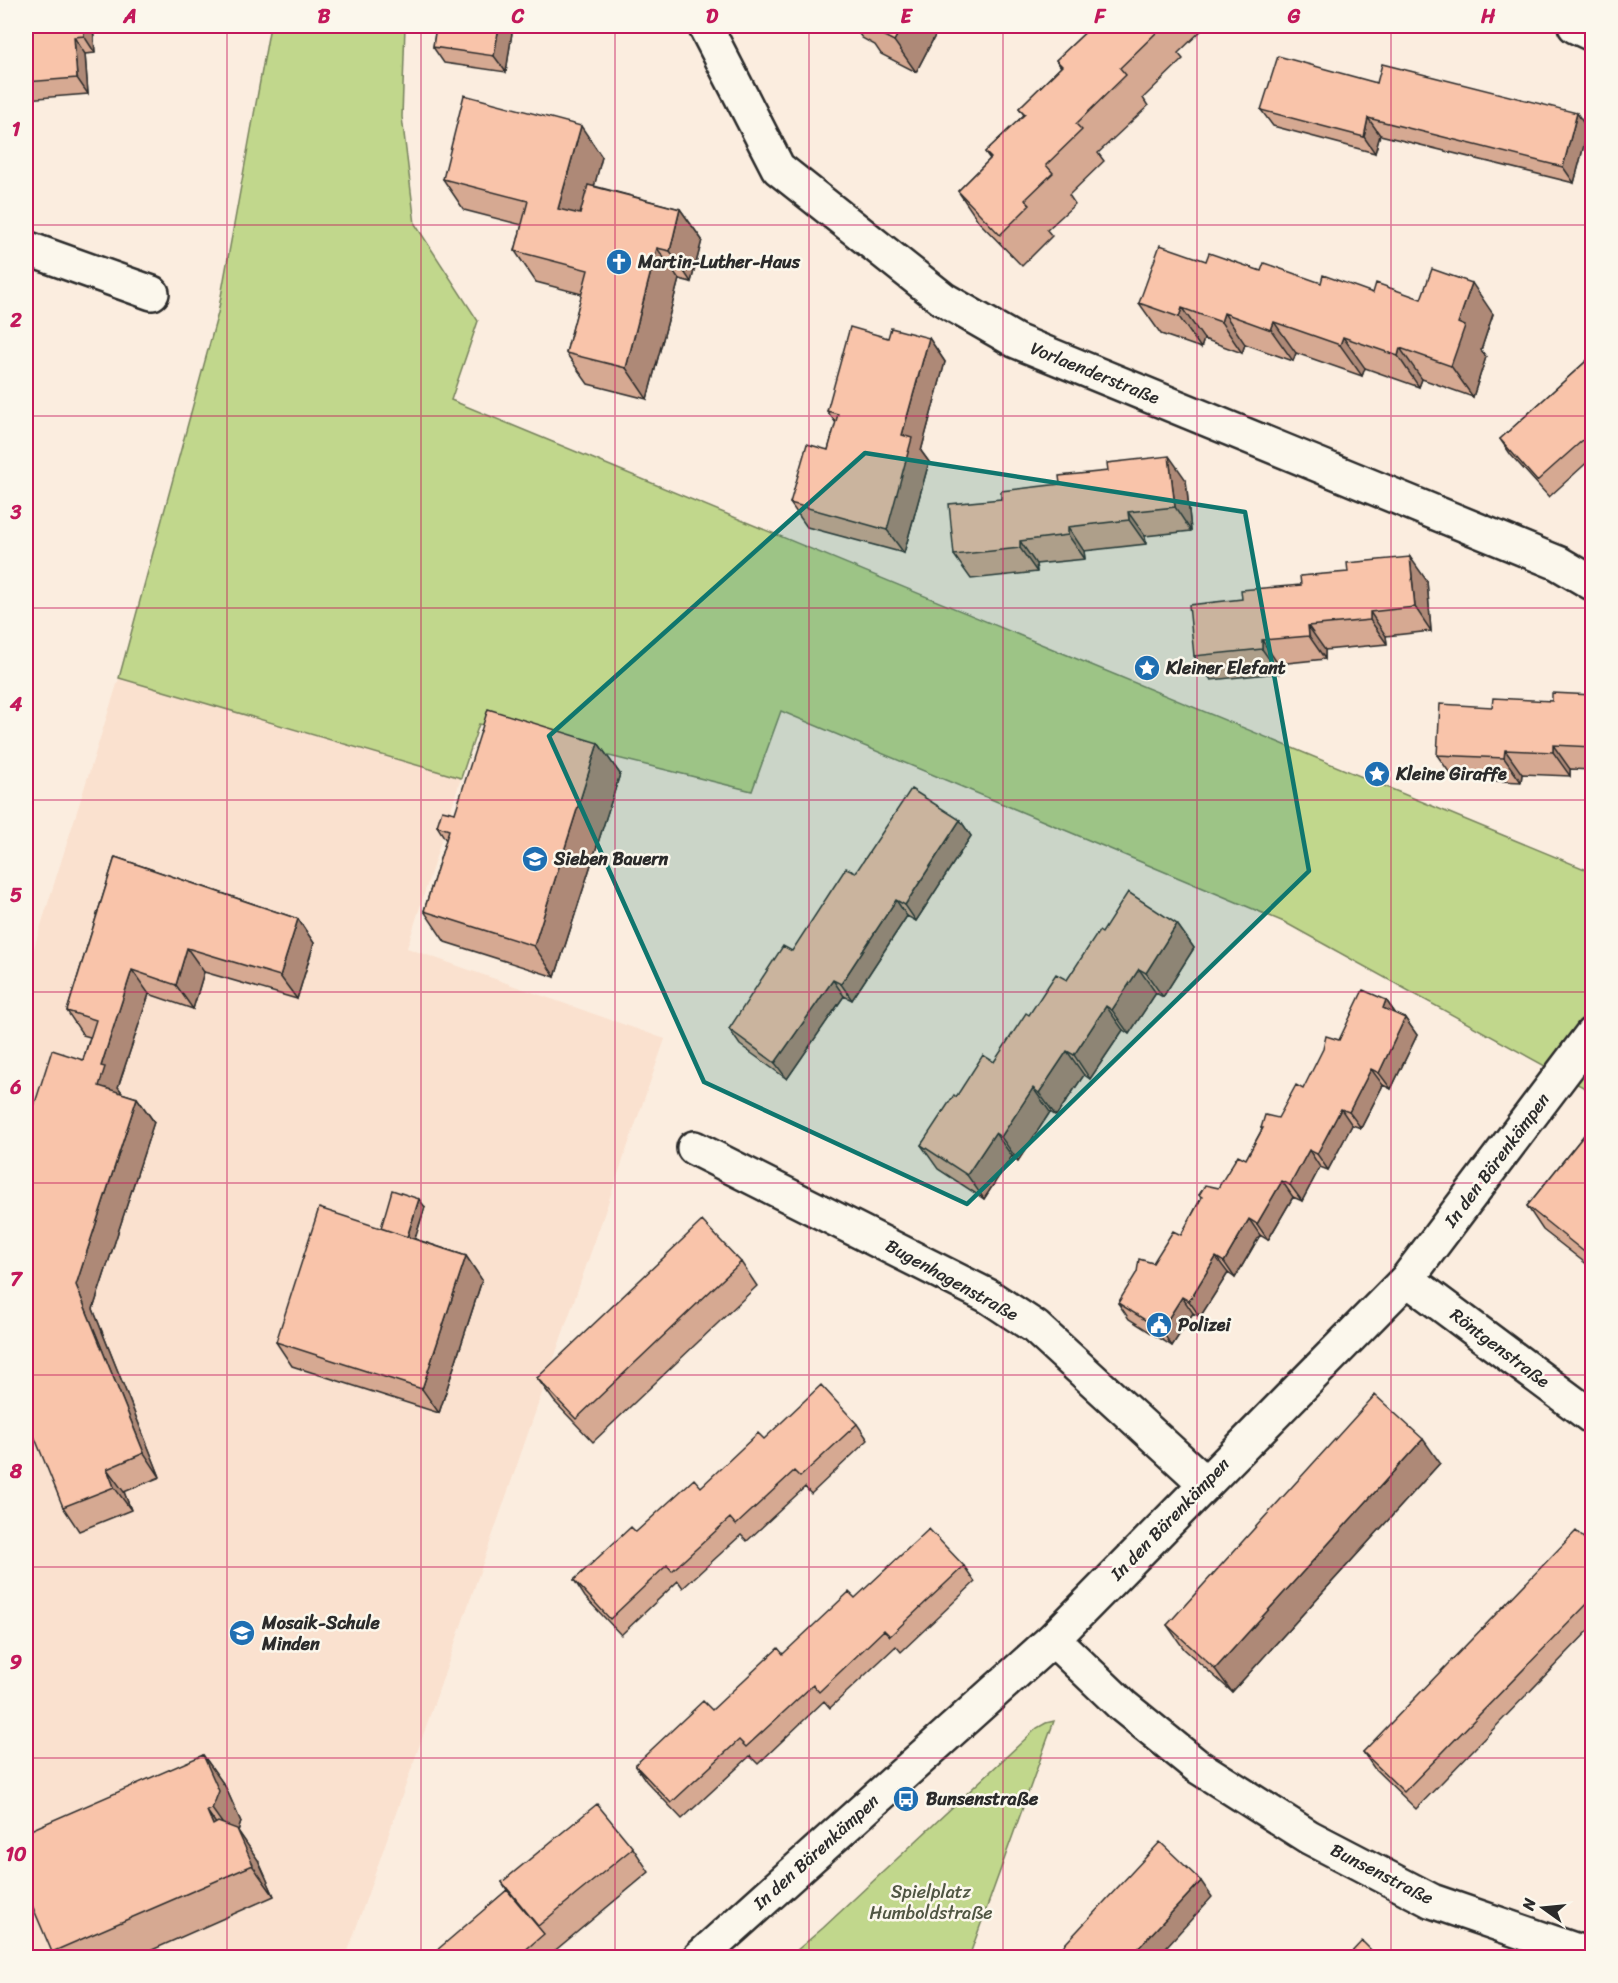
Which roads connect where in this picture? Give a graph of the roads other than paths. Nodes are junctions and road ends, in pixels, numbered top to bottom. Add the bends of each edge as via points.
1 (705, 26) edge
2 (1575, 26) edge
3 (1593, 34) edge
4 (26, 248) edge
5 (152, 293) dead end
6 (1593, 583) edge
7 (1593, 1034) edge
8 (694, 1148) dead end
9 (1407, 1279) junction
10 (1593, 1417) edge
11 (1205, 1483) junction
12 (1053, 1639) junction
13 (1593, 1956) edge
14 (699, 1958) edge

1 - 6 street, Vorlaenderstraße via 778,168 943,299 1016,341 1558,563
2 - 3 street
4 - 5 street
7 - 9 street, In den Bärenkämpen
8 - 11 street, Bugenhagenstraße via 988,1296 1035,1326
9 - 10 street, Röntgenstraße
9 - 11 street, In den Bärenkämpen
11 - 12 street, In den Bärenkämpen
12 - 13 street, Bunsenstraße via 1123,1706 1197,1766 1309,1837 1432,1901
12 - 14 street, In den Bärenkämpen

